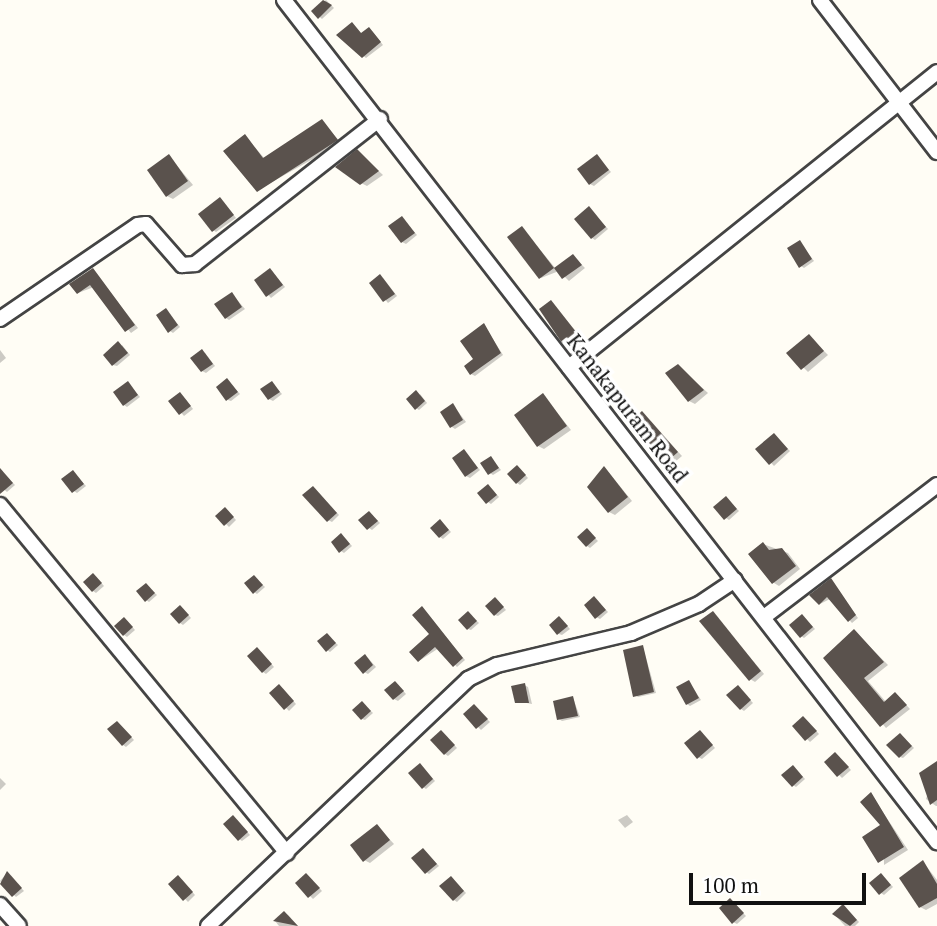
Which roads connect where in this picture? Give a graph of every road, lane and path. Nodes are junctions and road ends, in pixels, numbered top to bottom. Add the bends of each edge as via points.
1 (284, 0) edge
2 (820, 0) edge
3 (937, 72) edge
4 (899, 103) junction
5 (380, 119) junction
6 (937, 152) edge
7 (0, 319) edge
8 (569, 367) junction
9 (937, 485) edge
10 (0, 505) edge
11 (735, 580) junction
12 (764, 617) junction
13 (937, 842) edge
14 (287, 853) junction
15 (0, 905) edge
16 (19, 926) edge
17 (208, 926) edge

1 - 5 street, Kanakapuram Road
2 - 4 street
3 - 4 street
4 - 6 street
4 - 8 street
5 - 7 street via 195,264 182,265 146,224 138,225
5 - 8 street, Kanakapuram Road
8 - 11 street, Kanakapuram Road
9 - 12 street
10 - 14 street
11 - 12 street, Kanakapuram Road
11 - 14 street via 699,604 631,633 497,665 468,678
12 - 13 street, Kanakapuram Road
14 - 17 street
15 - 16 street

